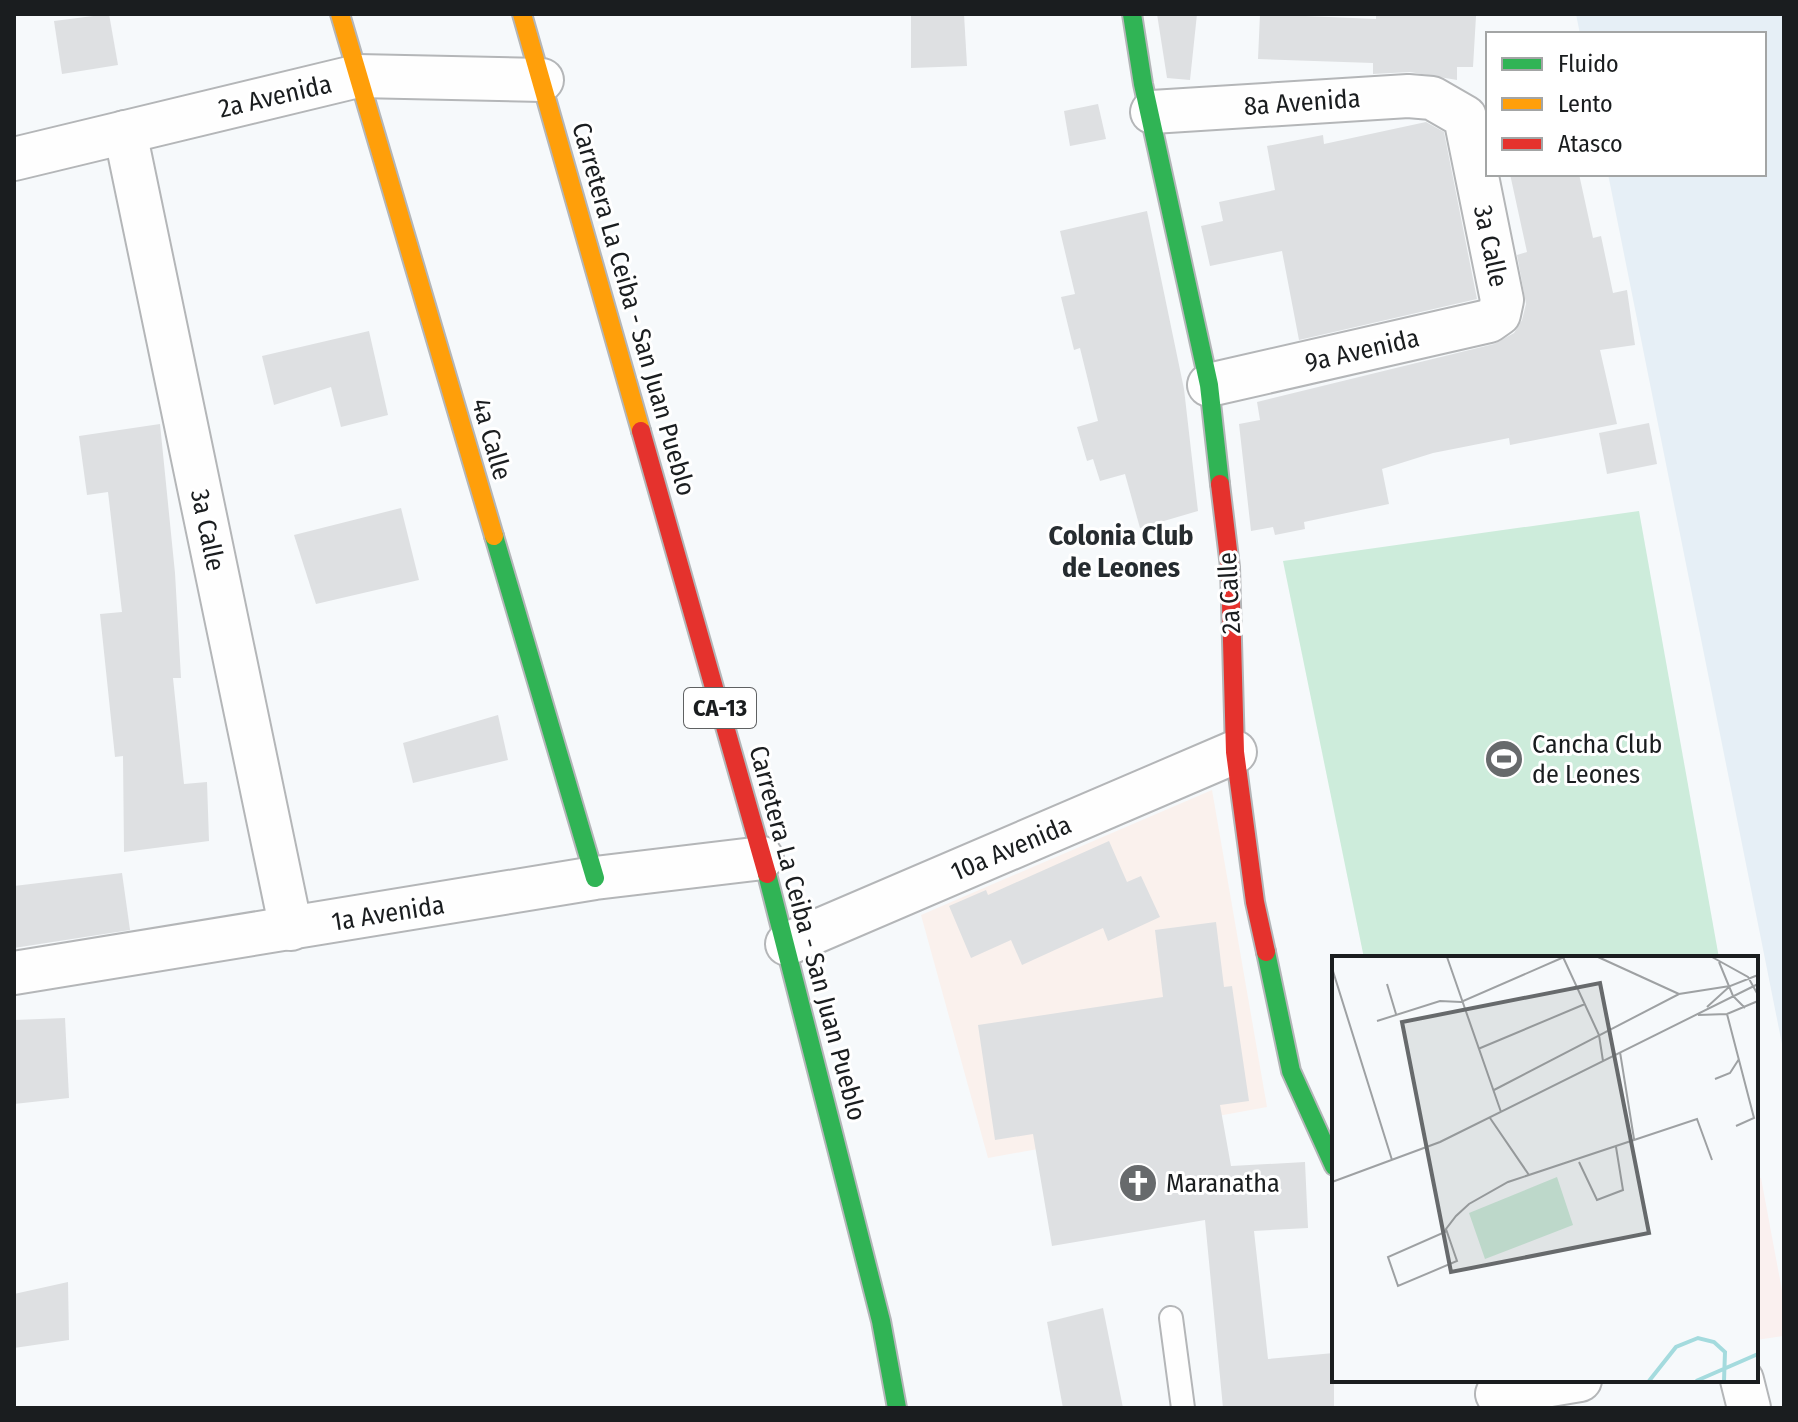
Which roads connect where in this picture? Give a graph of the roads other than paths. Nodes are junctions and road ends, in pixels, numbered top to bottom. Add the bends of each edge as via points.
1 (340, 14) edge
2 (522, 14) edge
3 (1132, 14) edge
4 (358, 76) junction
5 (542, 80) junction
6 (1449, 106) joint
7 (1152, 112) junction
8 (125, 132) junction
9 (14, 159) edge
10 (1502, 300) joint
11 (1209, 385) junction
12 (1235, 752) junction
13 (762, 858) junction
14 (595, 878) junction
15 (291, 929) junction
16 (787, 944) junction
17 (14, 973) edge
18 (1332, 1162) edge
19 (1171, 1318) dead end
20 (1568, 1382) edge
21 (1742, 1382) edge
22 (1498, 1394) edge
23 (897, 1408) edge
24 (1183, 1408) edge
25 (1749, 1408) edge

1 - 4 street, 4a Calle
2 - 5 street, Carretera La Ceiba - San Juan Pueblo / CA-13
3 - 7 street, 2a Calle
4 - 5 street, 2a Avenida
4 - 8 street, 2a Avenida
4 - 14 street, 4a Calle
5 - 13 street, Carretera La Ceiba - San Juan Pueblo / CA-13
6 - 7 street, 8a Avenida via 1408,96
6 - 10 street, 3a Calle via 1465,117
7 - 11 street, 2a Calle
8 - 9 street, 2a Avenida
8 - 15 street, 3a Calle
10 - 11 street, 9a Avenida via 1499,314 1489,321
11 - 12 street, 2a Calle via 1230,567
12 - 16 street, 10a Avenida
12 - 18 street, 2a Calle via 1255,902 1291,1071
13 - 14 street, 1a Avenida
13 - 16 street, Carretera La Ceiba - San Juan Pueblo / CA-13
14 - 15 street, 1a Avenida
15 - 17 street, 1a Avenida
16 - 23 street, Carretera La Ceiba - San Juan Pueblo / CA-13 via 881,1321
19 - 24 lane
20 - 22 street
21 - 25 street

